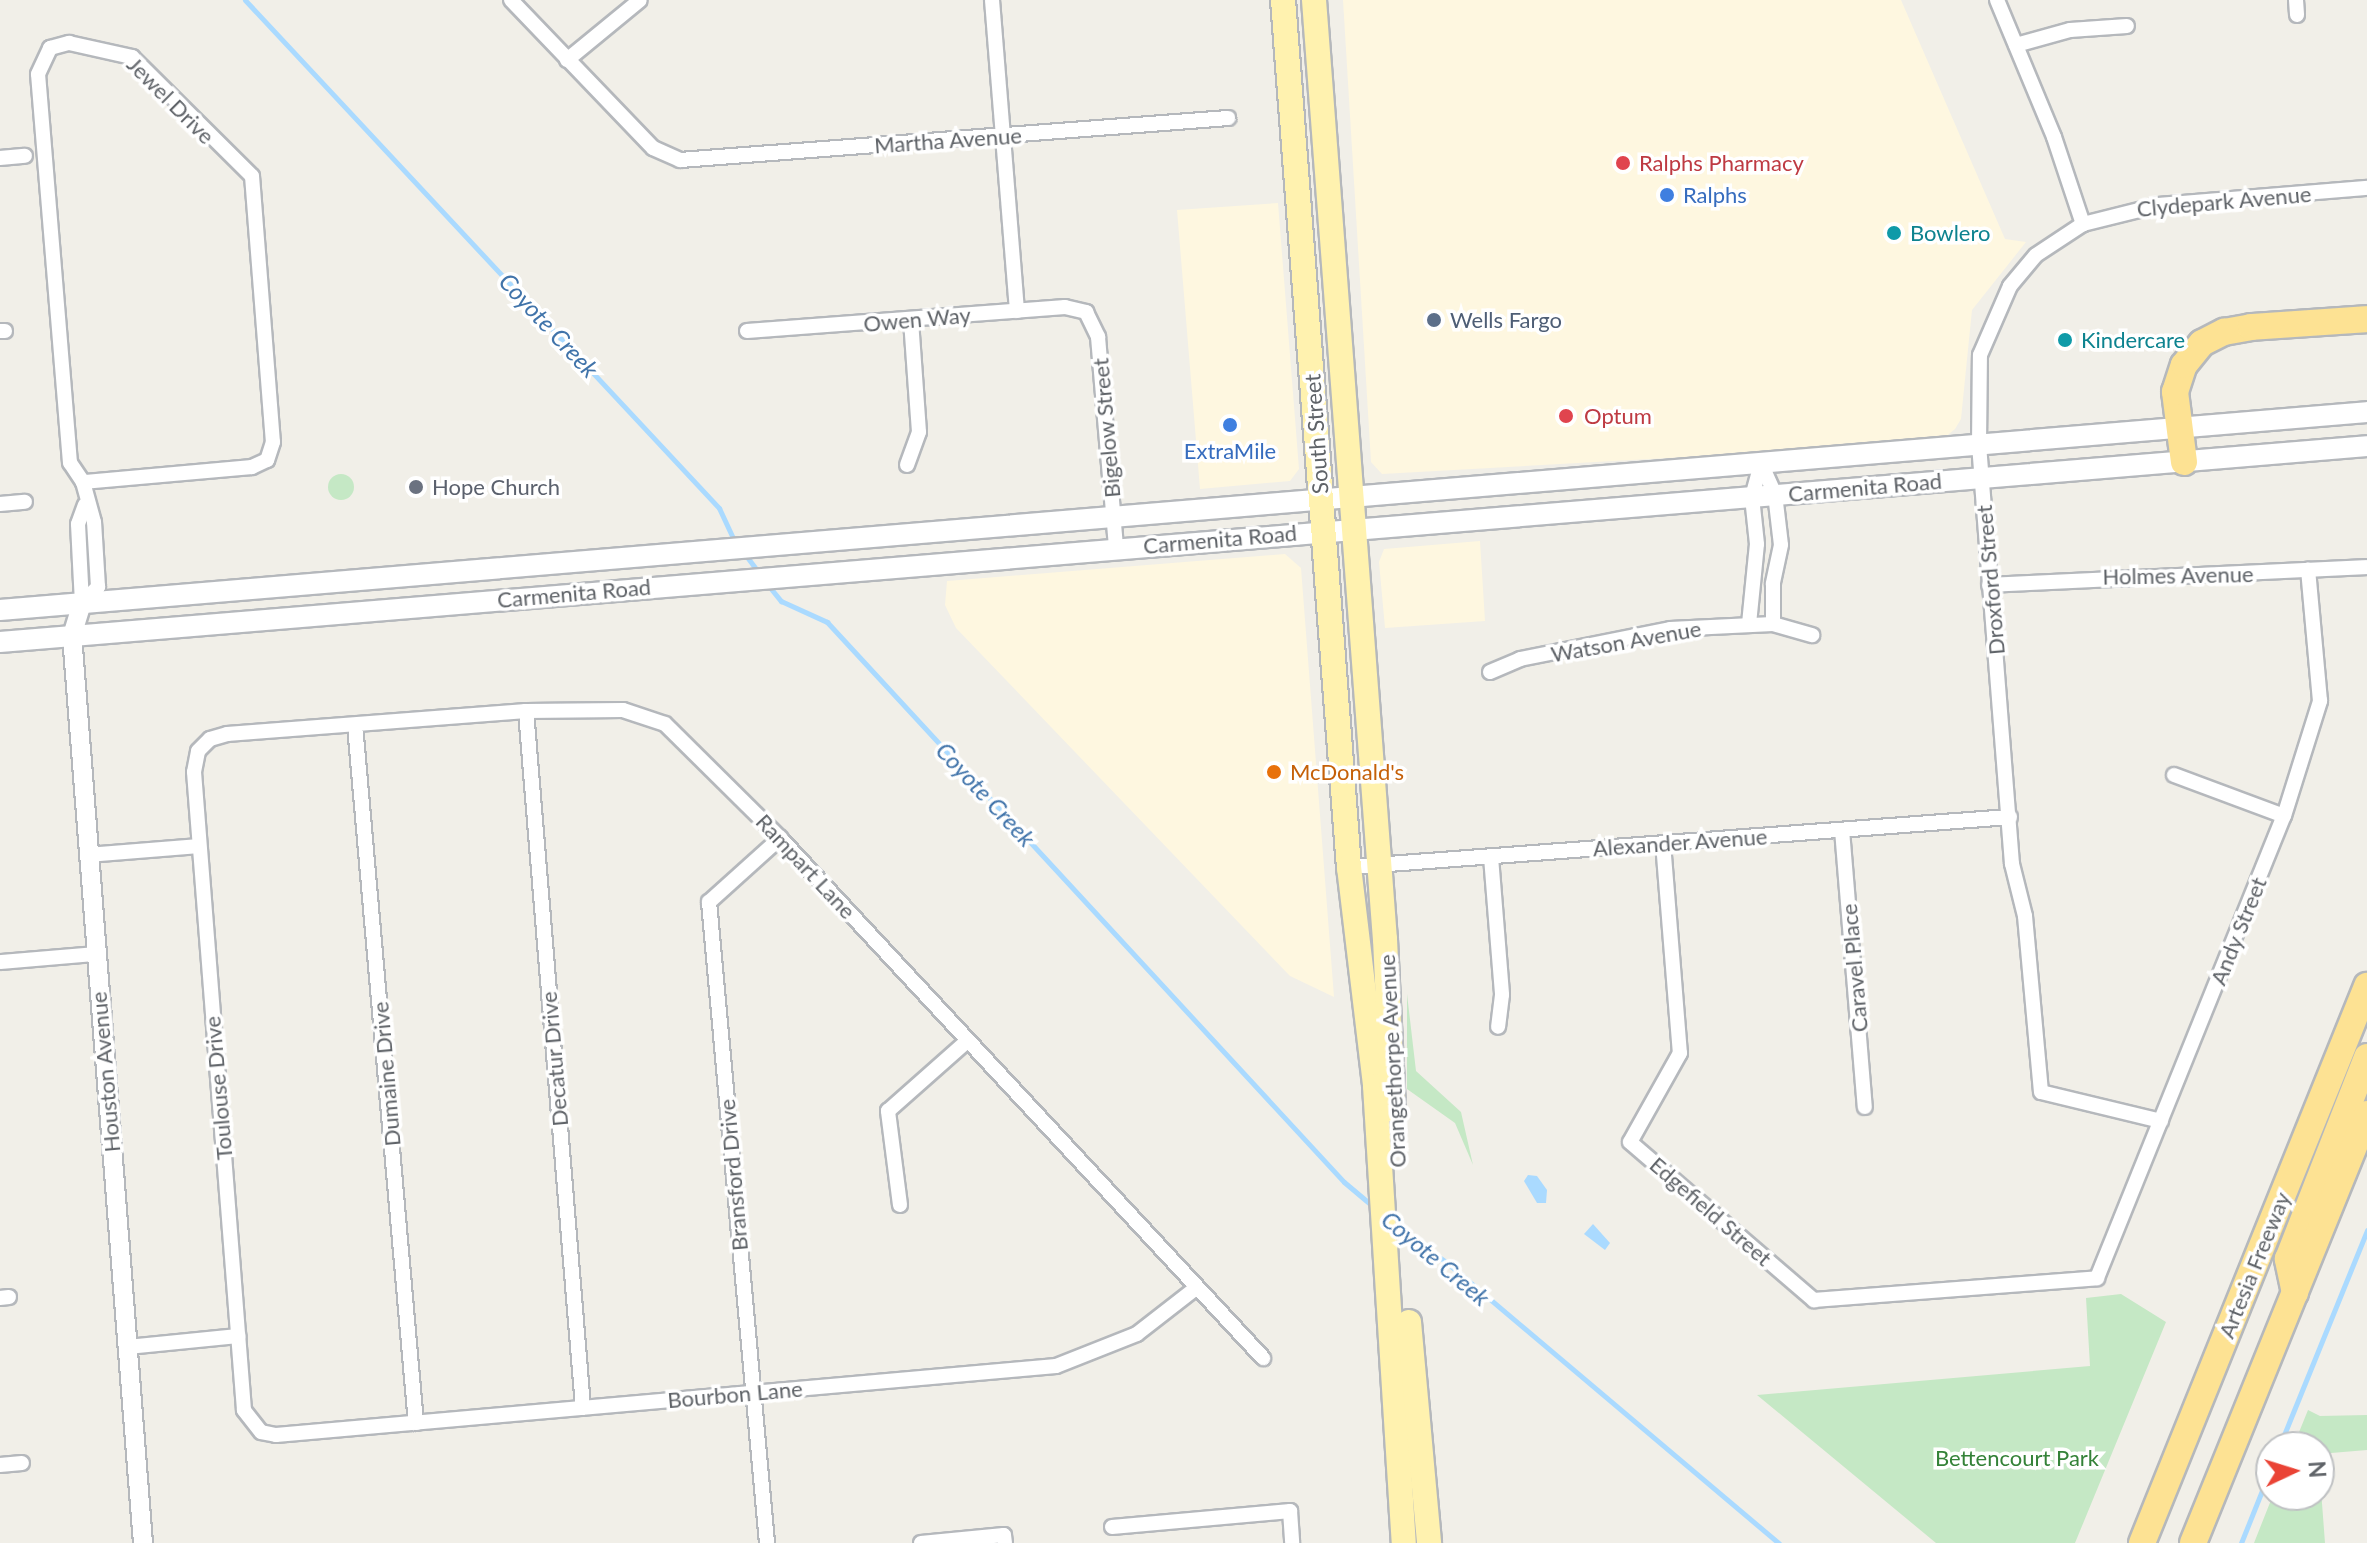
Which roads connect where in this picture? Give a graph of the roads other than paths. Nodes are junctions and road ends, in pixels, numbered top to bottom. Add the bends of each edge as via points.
1 (511, 0) edge
2 (640, 0) edge
3 (992, 0) edge
4 (1283, 0) edge
5 (1314, 0) edge
6 (1997, 0) edge
7 (2127, 26) dead end
8 (2016, 45) junction
9 (567, 60) junction
10 (1228, 118) dead end
11 (1002, 136) junction
12 (25, 156) dead end
13 (0, 158) edge
14 (2367, 188) edge
15 (2083, 224) junction
16 (1017, 311) junction
17 (1086, 312) joint
18 (2367, 319) edge
19 (911, 320) junction
20 (747, 331) dead end
21 (2367, 412) edge
22 (2176, 428) junction
23 (1979, 445) junction
24 (2367, 446) edge
25 (2184, 462) junction
26 (1761, 463) junction
27 (907, 465) dead end
28 (1982, 478) junction
29 (83, 482) junction
30 (1775, 494) junction
31 (1352, 497) junction
32 (1752, 497) junction
33 (1321, 499) junction
34 (25, 502) dead end
35 (0, 504) edge
36 (1113, 517) junction
37 (1355, 528) junction
38 (1324, 531) junction
39 (1116, 548) junction
40 (2367, 567) edge
41 (2308, 570) junction
42 (1989, 585) junction
43 (82, 603) junction
44 (0, 610) edge
45 (1749, 624) junction
46 (1773, 624) junction
47 (72, 635) junction
48 (1812, 635) dead end
49 (0, 642) edge
50 (1490, 672) dead end
51 (526, 711) junction
52 (355, 725) junction
53 (201, 747) joint
54 (2174, 775) dead end
55 (2284, 816) junction
56 (2010, 817) junction
57 (1842, 830) junction
58 (780, 838) junction
59 (1663, 843) junction
60 (199, 846) junction
61 (88, 855) junction
62 (1491, 857) junction
63 (1380, 865) junction
64 (1349, 867) junction
65 (96, 954) junction
66 (0, 962) edge
67 (2367, 986) edge
68 (2367, 1022) edge
69 (1498, 1027) dead end
70 (967, 1041) junction
71 (2367, 1057) edge
72 (1384, 1093) junction
73 (1865, 1107) dead end
74 (2367, 1114) edge
75 (2161, 1121) junction
76 (900, 1205) dead end
77 (2097, 1278) joint
78 (1196, 1288) junction
79 (2295, 1293) junction
80 (1401, 1329) junction
81 (238, 1336) junction
82 (127, 1347) junction
83 (1263, 1358) dead end
84 (2212, 1369) junction
85 (752, 1393) junction
86 (583, 1408) junction
87 (416, 1423) junction
88 (254, 1428) joint
89 (22, 1463) dead end
90 (0, 1465) edge
91 (1112, 1527) dead end
92 (1005, 1539) edge
93 (143, 1543) edge
94 (767, 1543) edge
95 (921, 1543) edge
96 (1292, 1543) edge
97 (1404, 1543) edge
98 (1429, 1543) edge
99 (2142, 1543) edge
100 (2193, 1543) edge

1 - 9 street
2 - 9 street
3 - 11 street
4 - 33 main road, South Street
5 - 31 main road, South Street
6 - 8 street
7 - 8 street via 2070,30
8 - 15 street
9 - 11 street, Martha Avenue via 653,148 669,157 696,160
10 - 11 street, Martha Avenue
11 - 16 street
12 - 13 street
14 - 15 street, Clydepark Avenue via 2159,205
15 - 23 street, Droxford Street via 2036,255 2010,286 1989,328 1977,382
16 - 17 street, Owen Way via 1065,307
16 - 19 street, Owen Way
17 - 36 street, Bigelow Street via 1098,337
18 - 22 highway via 2237,329 2202,343 2184,365 2175,392
19 - 20 street, Owen Way
19 - 27 street via 919,432
21 - 22 main road, Carmenita Road
22 - 23 main road, Carmenita Road
22 - 25 highway
23 - 26 main road, Carmenita Road
23 - 28 street, Droxford Street
24 - 25 main road, Carmenita Road
25 - 28 main road, Carmenita Road
26 - 30 street
26 - 31 main road, Carmenita Road
26 - 32 street
28 - 30 main road, Carmenita Road
28 - 42 street, Droxford Street
29 - 29 street, Jewel Drive via 252,467 267,460 273,442 252,176 132,57 69,43 50,48 38,74 70,463
29 - 43 street, Jewel Drive via 85,505 94,522 98,587
30 - 32 main road, Carmenita Road
30 - 46 street via 1781,545
31 - 33 main road, Carmenita Road
31 - 37 main road, South Street
32 - 37 main road, Carmenita Road
32 - 45 street via 1757,544 1749,582
33 - 36 main road, Carmenita Road
33 - 38 main road, South Street
34 - 35 street
36 - 39 street, Bigelow Street
36 - 43 main road, Carmenita Road
37 - 38 main road, Carmenita Road
37 - 63 main road, South Street
38 - 39 main road, Carmenita Road
38 - 64 main road, South Street
39 - 47 main road, Carmenita Road
40 - 41 street, Holmes Avenue
41 - 42 street, Holmes Avenue
41 - 55 street, Andy Street via 2320,701
42 - 56 street, Droxford Street
43 - 44 main road, Carmenita Road
43 - 47 street, Houston Avenue
45 - 46 street, Watson Avenue
45 - 50 street, Watson Avenue via 1670,629 1520,659
46 - 48 street, Watson Avenue
47 - 49 main road, Carmenita Road
47 - 61 street, Houston Avenue
51 - 52 street, Rampart Lane
51 - 58 street, Rampart Lane via 623,710 665,724
51 - 86 street, Decatur Drive
52 - 53 street, Rampart Lane via 227,734
52 - 87 street, Dumaine Drive
53 - 60 street, Toulouse Drive via 194,772
54 - 55 street
55 - 75 street, Andy Street
56 - 57 street, Alexander Avenue
56 - 75 street, Droxford Street via 2041,1092
57 - 59 street, Alexander Avenue
57 - 73 street, Caravel Place
58 - 70 street, Rampart Lane
58 - 85 street, Bransford Drive via 709,902
59 - 62 street, Alexander Avenue
59 - 77 street, Edgefield Street via 1680,1053 1630,1142 1814,1300
60 - 61 street
60 - 81 street, Toulouse Drive
61 - 65 street, Houston Avenue
62 - 63 street, Alexander Avenue
62 - 69 street via 1502,995
63 - 64 street, Alexander Avenue
63 - 72 main road, Orangethorpe Avenue
64 - 72 main road, Orangethorpe Avenue
65 - 66 street
65 - 82 street, Houston Avenue
67 - 84 highway, Artesia Freeway
68 - 84 highway via 2232,1354
70 - 76 street via 888,1111
70 - 78 street, Rampart Lane
71 - 79 highway via 2288,1259
72 - 80 main road, Orangethorpe Avenue
74 - 79 highway
75 - 77 street, Andy Street
78 - 83 street, Rampart Lane
78 - 85 street, Bourbon Lane via 1137,1334 1056,1366
79 - 100 highway
80 - 97 main road, Orangethorpe Avenue
80 - 98 main road, Orangethorpe Avenue
81 - 82 street
81 - 88 street, Toulouse Drive via 244,1410
82 - 93 street, Houston Avenue
84 - 99 highway, Artesia Freeway
85 - 86 street, Bourbon Lane
85 - 94 street, Bransford Drive
86 - 87 street, Bourbon Lane
87 - 88 street, Bourbon Lane via 276,1435
89 - 90 street
91 - 96 street via 1290,1511
92 - 95 street

